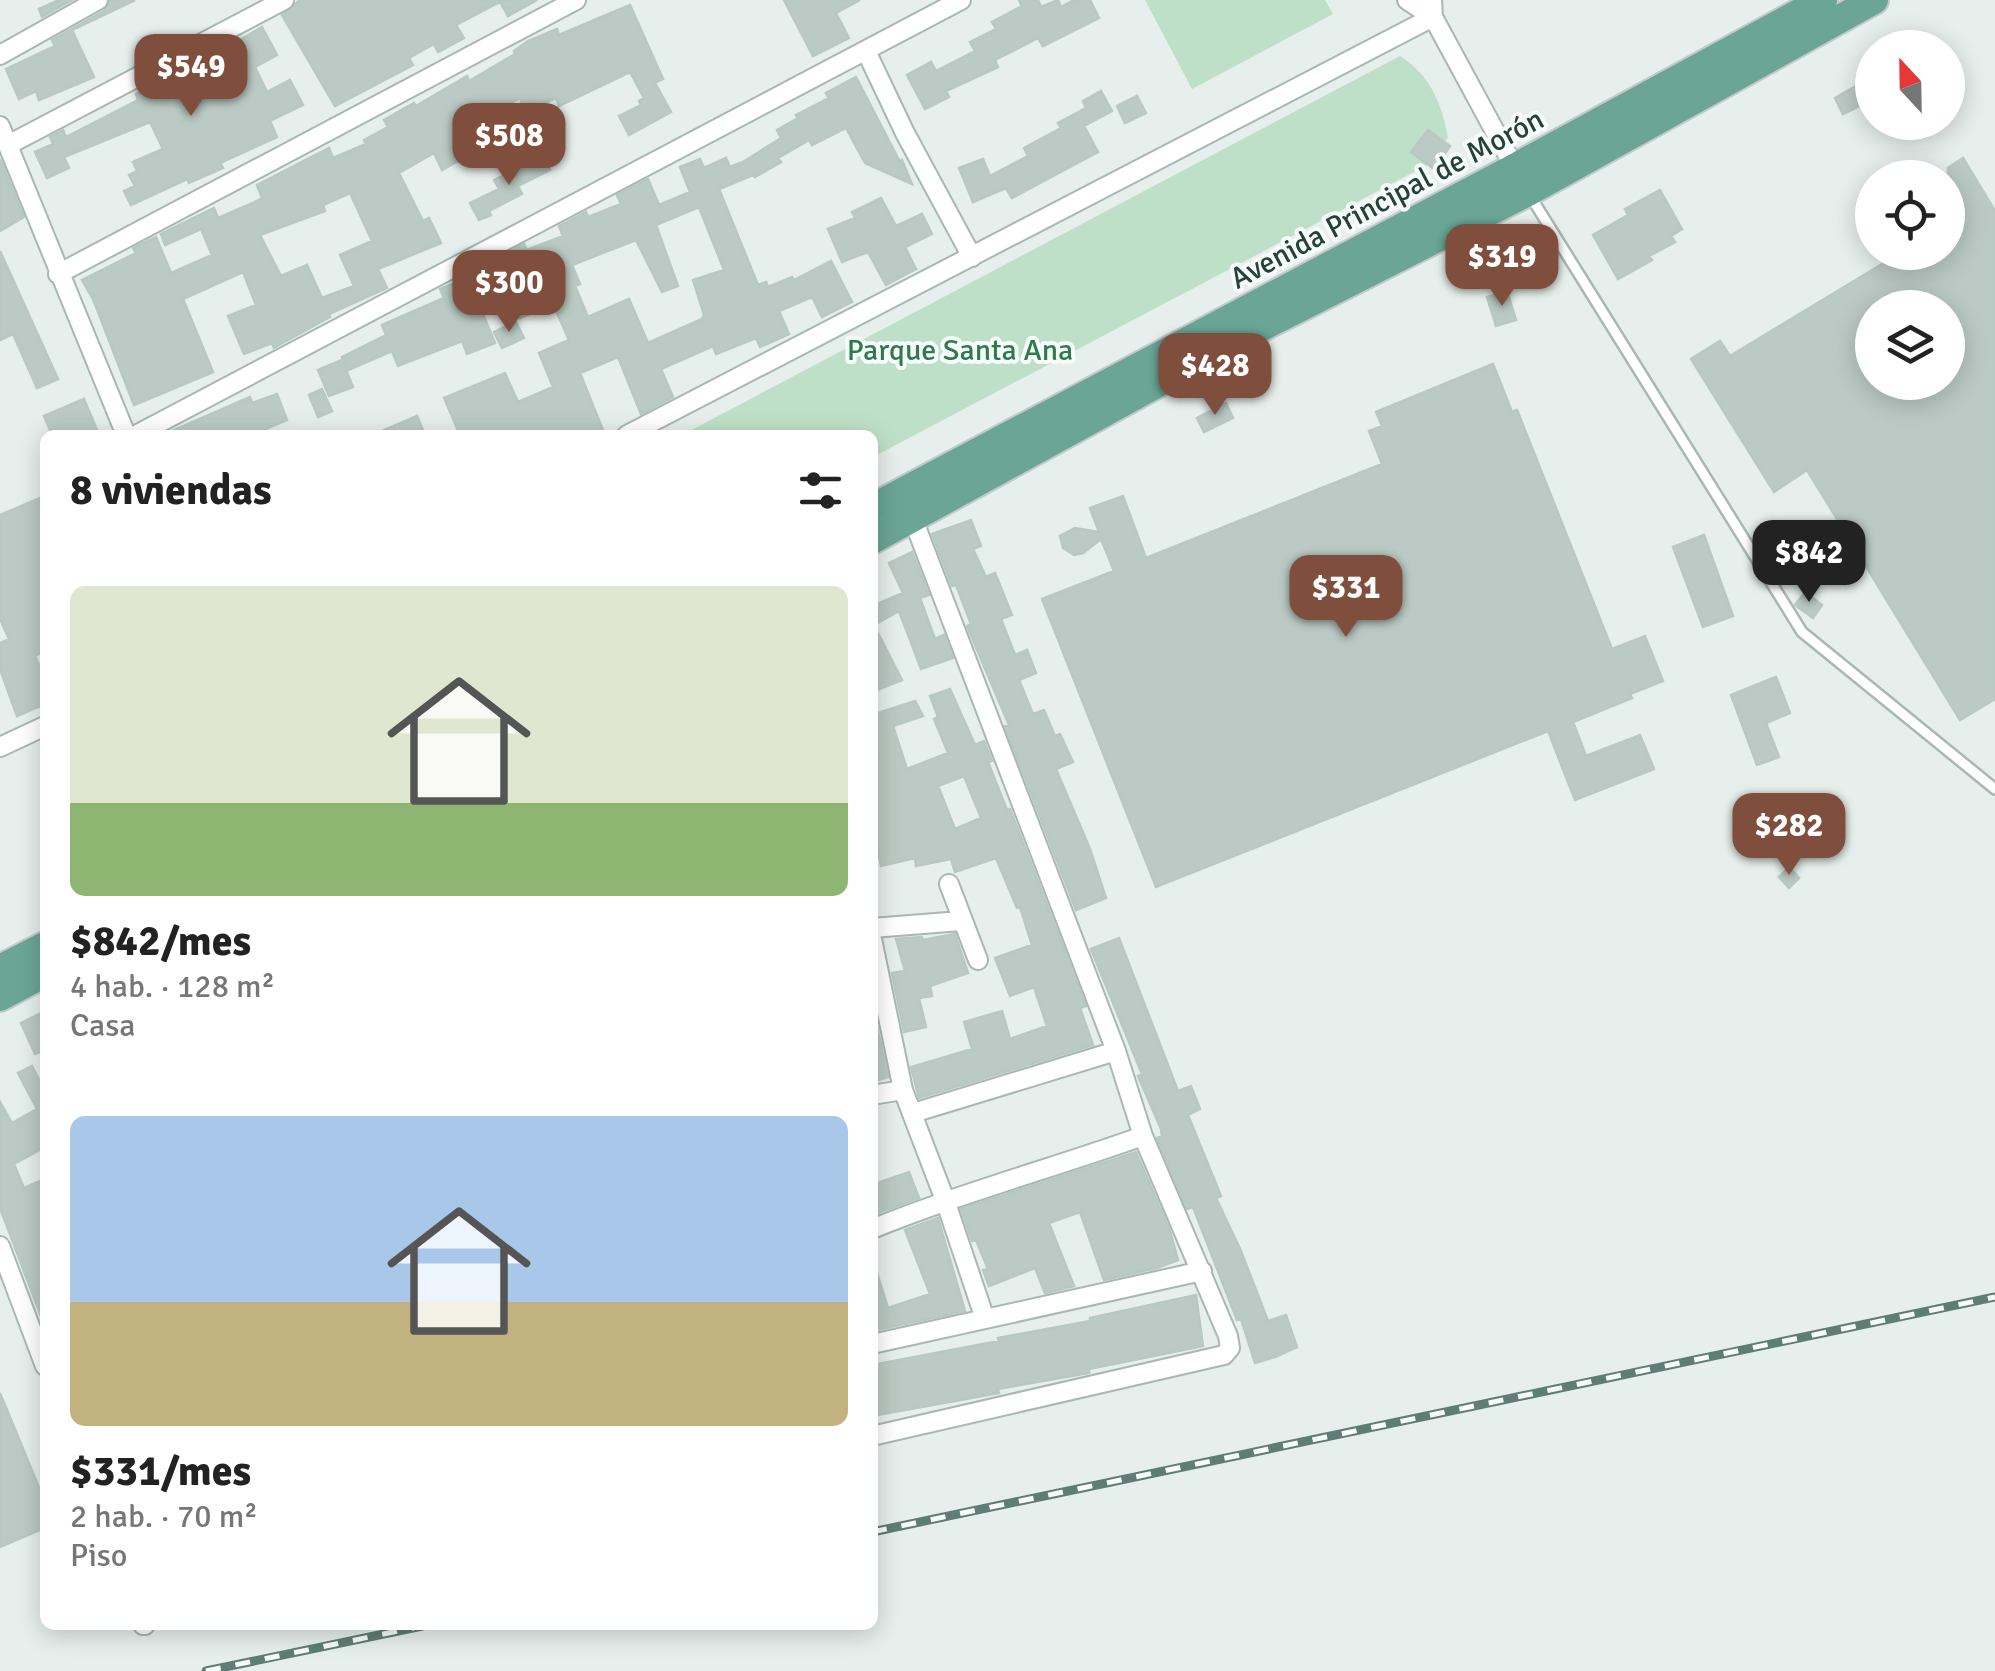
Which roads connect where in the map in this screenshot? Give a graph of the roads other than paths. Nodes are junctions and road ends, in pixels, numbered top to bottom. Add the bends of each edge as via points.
1 (98, 0) edge
2 (284, 0) edge
3 (576, 0) edge
4 (962, 0) edge
5 (1407, 0) edge
6 (1824, 0) edge
7 (1874, 0) edge
8 (1432, 8) edge
9 (866, 50) junction
10 (0, 55) edge
11 (0, 126) edge
12 (8, 145) junction
13 (1521, 180) junction
14 (972, 257) junction
15 (58, 274) junction
16 (124, 430) edge
17 (145, 430) edge
18 (637, 430) edge
19 (878, 505) edge
20 (913, 519) junction
21 (878, 537) edge
22 (40, 728) edge
23 (0, 747) edge
24 (1995, 789) edge
25 (949, 884) dead end
26 (961, 921) junction
27 (878, 928) edge
28 (40, 949) edge
29 (978, 960) dead end
30 (878, 969) edge
31 (0, 970) edge
32 (40, 976) edge
33 (0, 996) edge
34 (1116, 1050) junction
35 (902, 1090) junction
36 (878, 1094) edge
37 (914, 1113) junction
38 (1143, 1136) junction
39 (945, 1200) junction
40 (878, 1227) edge
41 (0, 1246) edge
42 (1202, 1271) junction
43 (985, 1320) junction
44 (878, 1343) edge
45 (40, 1353) edge
46 (878, 1435) edge

1 - 10 street
2 - 12 street
3 - 15 street
4 - 9 street
5 - 8 street
6 - 13 main road, Avenida Principal de Morón
7 - 13 main road, Avenida Principal de Morón
8 - 13 street
8 - 14 street
9 - 14 street
9 - 17 street
11 - 12 street
12 - 15 street
13 - 19 main road, Avenida Principal de Morón
13 - 20 main road, Avenida Principal de Morón
13 - 24 lane via 1802,632
14 - 18 street
15 - 16 street
20 - 21 main road, Avenida Principal de Morón
20 - 34 street
22 - 23 street
25 - 26 street
26 - 27 street
26 - 29 street
28 - 31 main road
30 - 35 street
32 - 33 main road
34 - 37 street
34 - 38 street
35 - 36 street
35 - 37 street
37 - 39 street
38 - 39 street
38 - 42 street
39 - 40 street
39 - 43 street
41 - 45 street
42 - 43 street
42 - 46 street via 1228,1336 1224,1354
43 - 44 street

